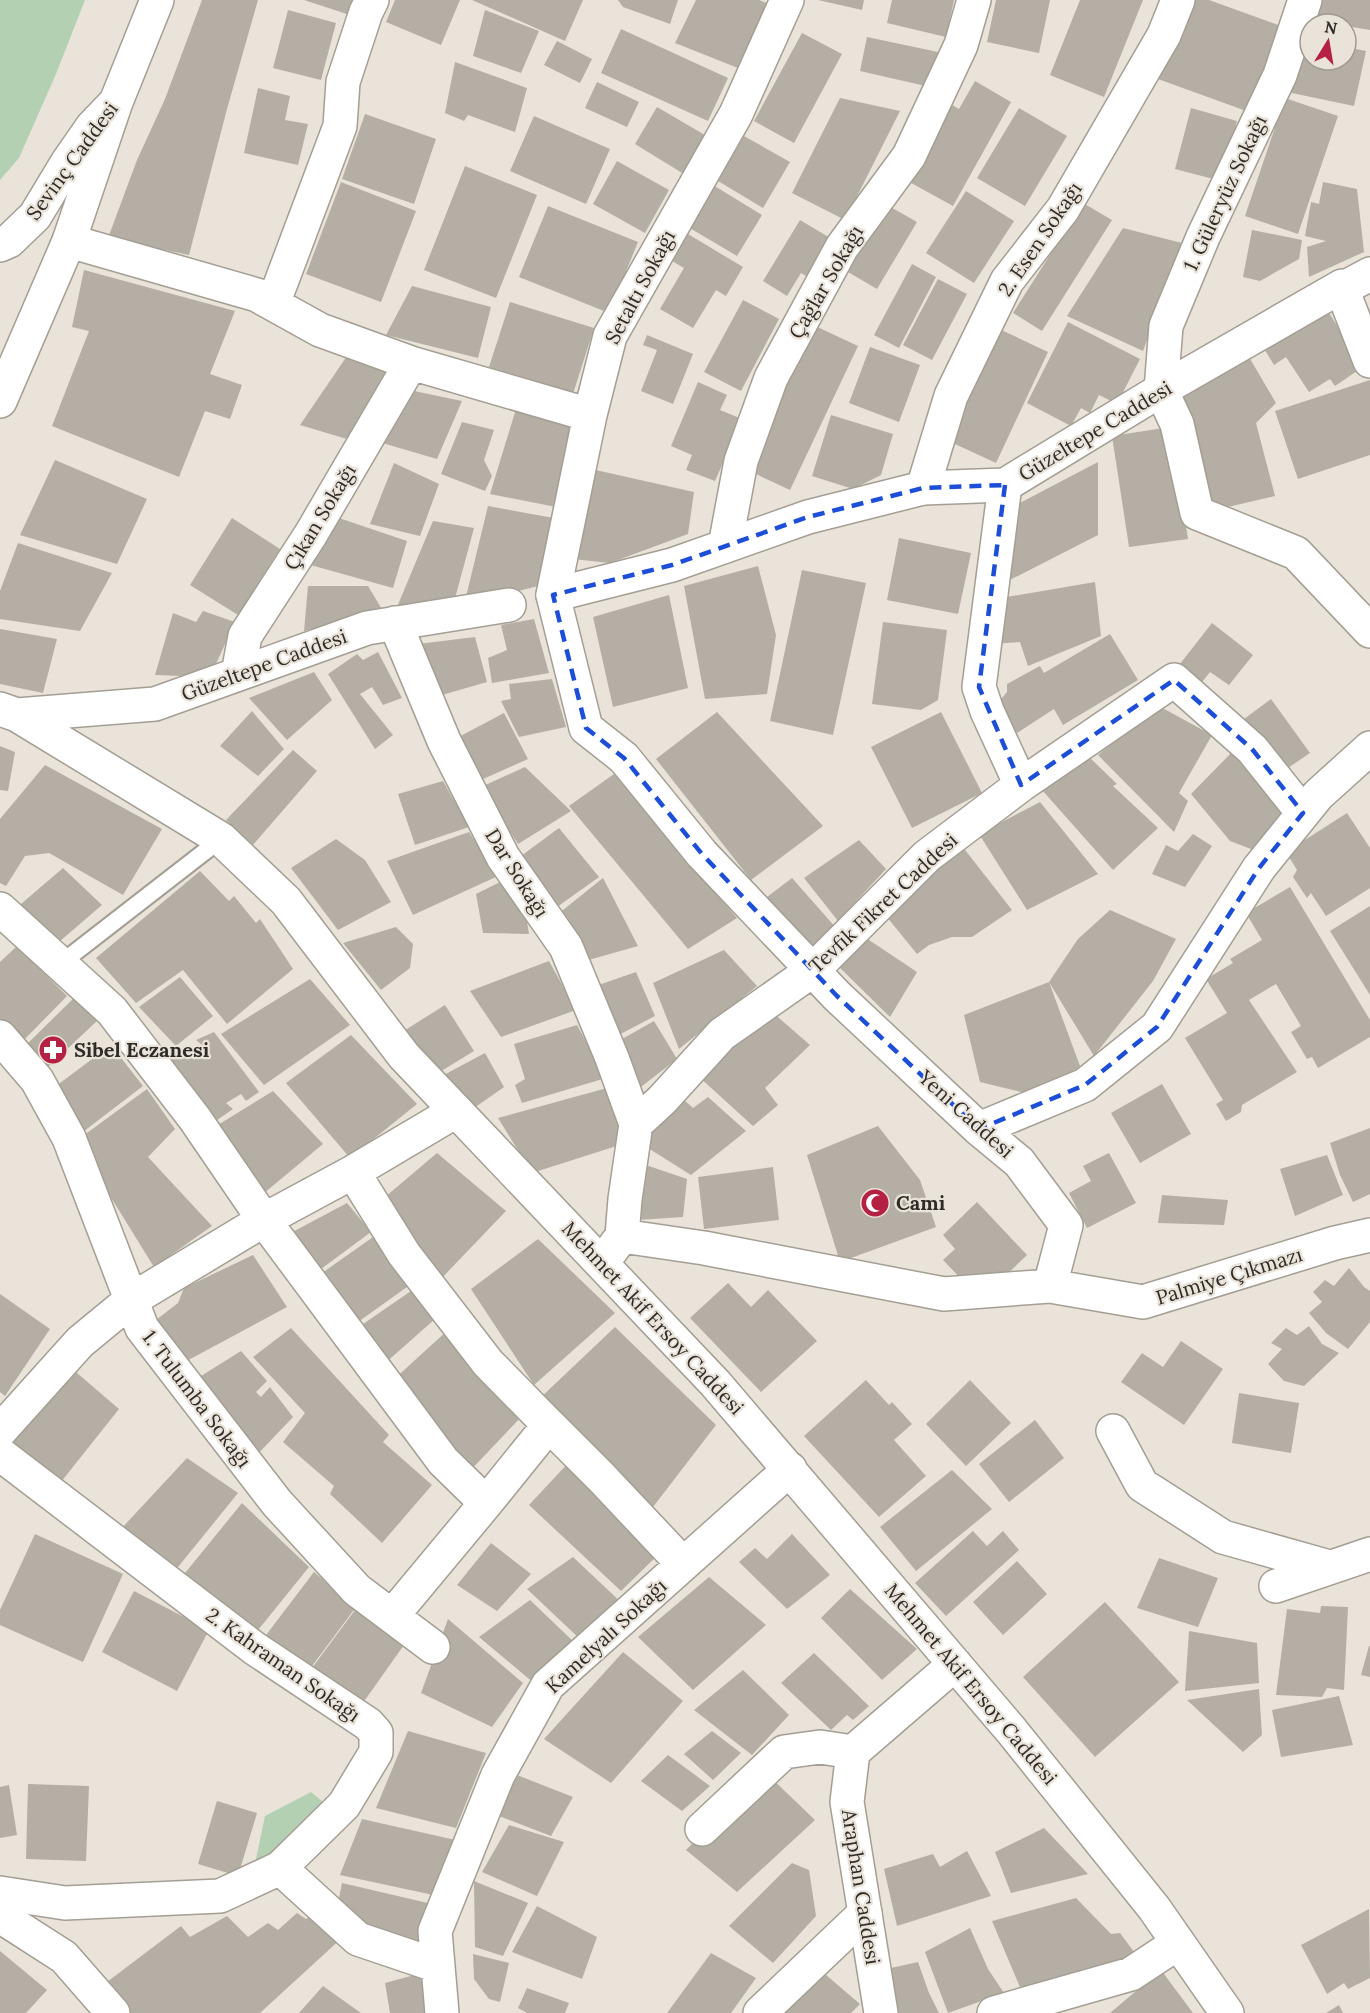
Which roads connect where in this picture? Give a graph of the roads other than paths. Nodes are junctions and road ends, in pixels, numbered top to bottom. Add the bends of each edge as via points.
1 (157, 0) edge
2 (372, 0) edge
3 (786, 0) edge
4 (974, 0) edge
5 (1178, 0) edge
6 (1305, 0) edge
7 (116, 102) junction
8 (69, 241) junction
9 (0, 245) edge
10 (1356, 282) edge
11 (273, 304) junction
12 (1370, 361) edge
13 (411, 363) junction
14 (1161, 390) junction
15 (0, 401) edge
16 (590, 415) junction
17 (1005, 485) junction
18 (922, 488) junction
19 (725, 546) junction
20 (553, 595) junction
21 (509, 604) dead end
22 (395, 623) junction
23 (1370, 631) edge
24 (238, 674) junction
25 (8, 712) edge
26 (1370, 748) edge
27 (1021, 785) junction
28 (1303, 813) junction
29 (221, 839) junction
30 (0, 909) edge
31 (60, 964) junction
32 (813, 970) junction
33 (0, 1037) edge
34 (456, 1111) junction
35 (636, 1124) junction
36 (979, 1129) junction
37 (353, 1172) junction
38 (264, 1220) junction
39 (1370, 1235) edge
40 (622, 1236) junction
41 (602, 1263) junction
42 (1050, 1286) junction
43 (131, 1300) junction
44 (549, 1425) junction
45 (0, 1431) edge
46 (1113, 1431) dead end
47 (0, 1454) edge
48 (790, 1469) junction
49 (486, 1503) junction
50 (1370, 1554) edge
51 (683, 1564) junction
52 (1329, 1567) junction
53 (1276, 1586) dead end
54 (392, 1616) junction
55 (433, 1647) dead end
56 (955, 1664) junction
57 (853, 1752) junction
58 (702, 1829) dead end
59 (280, 1868) junction
60 (0, 1893) edge
61 (865, 1913) junction
62 (0, 1916) edge
63 (1178, 1943) junction
64 (438, 1966) junction
65 (112, 2013) edge
66 (442, 2013) edge
67 (760, 2013) edge
68 (881, 2013) edge
69 (994, 2013) edge
70 (1227, 2013) edge

1 - 7 street, Sevinç Caddesi
2 - 11 street via 343,82 340,126
3 - 16 street, Setaltı Sokağı via 736,114 610,336
4 - 19 street, Çağlar Sokağı via 961,45 909,156 842,247 771,378 741,461
5 - 18 street, 2. Esen Sokağı via 1164,35 1063,209 1007,281 951,396
6 - 14 street, 1. Güleryüz Sokağı via 1280,75 1203,237 1166,326
7 - 8 street
7 - 9 street, Sevinç Caddesi via 92,127 35,216
8 - 11 street via 257,295
8 - 15 street
10 - 12 street
10 - 14 street, Güzeltepe Caddesi via 1342,286
11 - 13 street via 320,330
13 - 16 street
13 - 24 street, Çıkan Sokağı via 311,534 245,636
14 - 17 street, Güzeltepe Caddesi
14 - 23 street via 1177,424 1197,513 1296,553
16 - 20 street, Setaltı Sokağı
17 - 18 street, Güzeltepe Caddesi
17 - 27 street via 979,687
18 - 19 street, Güzeltepe Caddesi via 808,517
19 - 20 street, Güzeltepe Caddesi via 672,565
20 - 32 street, Yeni Caddesi via 586,728 624,758 702,854
21 - 22 street, Güzeltepe Caddesi
22 - 24 street, Güzeltepe Caddesi via 367,628
22 - 35 street, Dar Sokağı via 444,741 503,857 566,947
24 - 25 street, Güzeltepe Caddesi via 155,704
25 - 29 street, Mehmet Akif Ersoy Caddesi
26 - 28 street
27 - 28 street, Tevfik Fikret Caddesi via 1174,680 1252,749
27 - 32 street, Tevfik Fikret Caddesi via 927,856
28 - 36 street via 1258,868 1157,1027 1085,1085
29 - 31 lane
29 - 34 street, Mehmet Akif Ersoy Caddesi via 285,901 404,1056
30 - 31 street
31 - 38 street via 111,1011 195,1119
32 - 35 street, Tevfik Fikret Caddesi via 722,1034
32 - 36 street, Yeni Caddesi
33 - 43 street, 1. Tulumba Sokağı via 37,1080 69,1138
34 - 37 street
34 - 41 street, Mehmet Akif Ersoy Caddesi
35 - 40 street
36 - 42 street, Yeni Caddesi via 1019,1162 1066,1225
37 - 38 street
37 - 44 street via 404,1254 488,1363
38 - 43 street
38 - 49 street via 443,1461
39 - 42 street, Palmiye Çıkmazı via 1143,1302
40 - 41 street
40 - 42 street via 944,1294
41 - 48 street, Mehmet Akif Ersoy Caddesi
43 - 45 street via 80,1342
43 - 54 street, 1. Tulumba Sokağı via 142,1328 277,1503 357,1590
44 - 49 street
44 - 51 street
46 - 52 street via 1142,1485 1223,1537
47 - 59 street, 2. Kahraman Sokağı via 254,1648 376,1733 376,1752 344,1804
48 - 51 street, Kamelyalı Sokağı
48 - 56 street, Mehmet Akif Ersoy Caddesi
49 - 54 street
50 - 52 street
51 - 64 street, Kamelyalı Sokağı via 548,1685 498,1775 435,1931
52 - 53 street
54 - 55 street, 1. Tulumba Sokağı
56 - 57 street
56 - 63 street, Mehmet Akif Ersoy Caddesi via 1154,1908
57 - 58 street via 820,1747 784,1752
57 - 61 street, Araphan Caddesi via 847,1802
59 - 60 street, 2. Kahraman Sokağı via 220,1896 65,1903
59 - 64 street via 358,1939
61 - 67 street
61 - 68 street, Araphan Caddesi
62 - 65 street via 64,1957
63 - 69 street via 1131,1974
63 - 70 street, Mehmet Akif Ersoy Caddesi
64 - 66 street, Kamelyalı Sokağı

